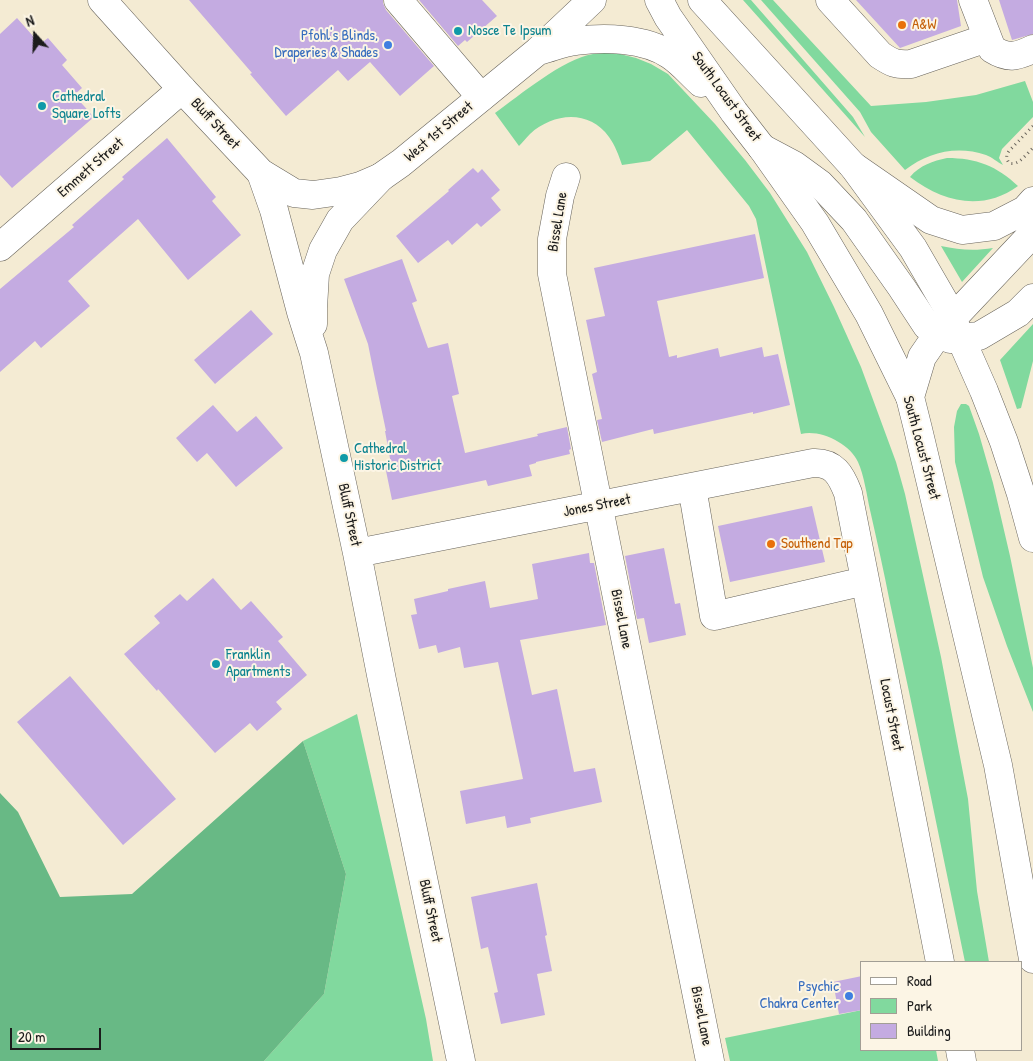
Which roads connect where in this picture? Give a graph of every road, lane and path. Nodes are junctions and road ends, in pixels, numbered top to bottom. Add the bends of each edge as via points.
1 (102, 0) edge
2 (398, 0) edge
3 (592, 0) edge
4 (659, 0) edge
5 (702, 0) edge
6 (830, 0) edge
7 (973, 0) edge
8 (987, 38) junction
9 (1033, 49) edge
10 (538, 51) junction
11 (182, 88) junction
12 (481, 97) junction
13 (734, 112) junction
14 (1033, 126) edge
15 (762, 148) junction
16 (1033, 148) edge
17 (853, 166) junction
18 (261, 173) junction
19 (381, 177) junction
20 (566, 177) dead end
21 (1033, 201) edge
22 (1033, 233) edge
23 (0, 247) edge
24 (1033, 298) edge
25 (950, 330) junction
26 (314, 353) junction
27 (910, 397) junction
28 (836, 471) joint
29 (692, 487) junction
30 (598, 506) junction
31 (1033, 538) edge
32 (357, 553) junction
33 (864, 581) junction
34 (1033, 959) edge
35 (940, 961) edge
36 (461, 1061) edge
37 (710, 1061) edge

1 - 11 main road, Bluff Street
2 - 12 main road
3 - 10 main road, West 1st Street
4 - 13 main road, South Locust Street
5 - 17 main road
6 - 8 main road via 880,55 899,65 911,64
7 - 8 main road
8 - 9 main road via 992,49 1006,56 1013,57
10 - 12 main road, West 1st Street
10 - 13 main road via 574,41 600,39 651,45 670,55
11 - 18 main road, Bluff Street
11 - 23 main road, Emmett Street
12 - 19 main road, West 1st Street
13 - 15 main road, South Locust Street
14 - 16 path via 1009,151 1006,159 1008,163 1017,163
15 - 25 main road via 820,184 854,220 927,326
15 - 27 main road, South Locust Street via 815,224 864,306
17 - 21 main road via 931,220 962,230 994,226 1025,210
17 - 25 main road via 913,248 946,305
18 - 19 main road, West 1st Street via 294,193 313,195 354,187
18 - 26 main road, Bluff Street
19 - 26 main road via 340,220 323,250 315,274
20 - 30 main road, Bissel Lane via 552,239 552,274
22 - 25 main road
24 - 25 main road via 1018,313 979,336
25 - 27 main road via 922,357
25 - 31 main road via 984,391 1004,442
26 - 32 main road, Bluff Street
27 - 34 main road, South Locust Street via 998,765
28 - 29 main road, Jones Street via 828,465 813,463
28 - 33 main road, Locust Street via 848,494
29 - 30 main road, Jones Street
29 - 33 main road via 714,616
30 - 32 main road, Jones Street
30 - 37 main road, Bissel Lane
32 - 36 main road, Bluff Street
33 - 35 main road, Locust Street

